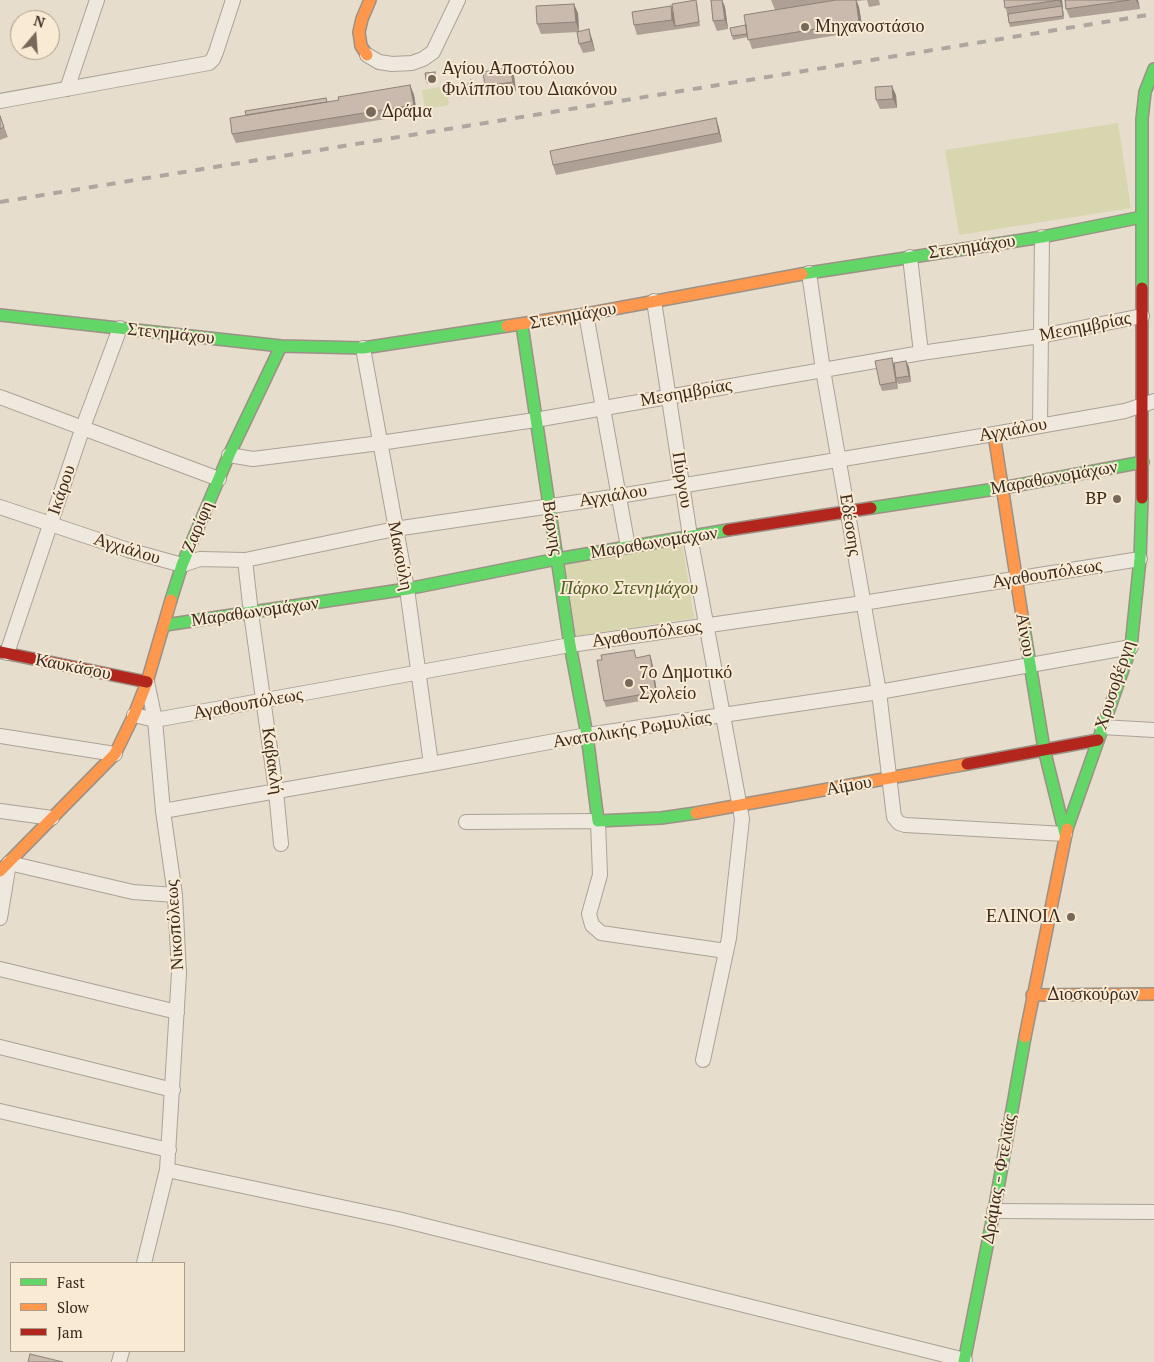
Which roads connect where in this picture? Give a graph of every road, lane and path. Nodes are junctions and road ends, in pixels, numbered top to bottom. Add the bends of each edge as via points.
1 (97, 0) edge
2 (232, 0) edge
3 (370, 0) edge
4 (458, 0) edge
5 (367, 55) joint
6 (1154, 69) edge
7 (67, 89) junction
8 (0, 101) edge
9 (1142, 217) junction
10 (1042, 237) junction
11 (1148, 237) edge
12 (910, 257) junction
13 (809, 273) junction
14 (654, 301) junction
15 (586, 314) junction
16 (0, 315) edge
17 (1142, 316) junction
18 (522, 325) junction
19 (120, 328) junction
20 (1040, 336) junction
21 (281, 346) junction
22 (364, 348) junction
23 (921, 353) junction
24 (823, 370) junction
25 (0, 396) edge
26 (668, 396) junction
27 (1149, 402) edge
28 (603, 408) junction
29 (535, 420) junction
30 (1040, 425) junction
31 (83, 427) junction
32 (994, 434) junction
33 (380, 443) junction
34 (228, 455) junction
35 (839, 459) junction
36 (1143, 462) junction
37 (219, 479) junction
38 (683, 485) junction
39 (1002, 488) junction
40 (619, 496) junction
41 (549, 506) junction
42 (0, 507) edge
43 (848, 512) junction
44 (50, 524) junction
45 (395, 529) junction
46 (690, 536) junction
47 (628, 547) junction
48 (557, 559) junction
49 (1147, 559) edge
50 (246, 560) junction
51 (182, 565) junction
52 (1016, 579) junction
53 (407, 589) junction
54 (863, 603) junction
55 (251, 613) junction
56 (165, 625) junction
57 (706, 625) junction
58 (570, 645) junction
59 (1131, 647) junction
60 (3, 653) edge
61 (1030, 665) junction
62 (418, 674) junction
63 (147, 682) junction
64 (879, 692) junction
65 (263, 701) junction
66 (134, 715) junction
67 (723, 716) junction
68 (155, 720) junction
69 (1154, 730) edge
70 (1100, 734) junction
71 (587, 735) junction
72 (0, 736) edge
73 (1044, 749) junction
74 (115, 754) junction
75 (430, 764) junction
76 (890, 778) junction
77 (276, 791) junction
78 (740, 806) junction
79 (0, 811) edge
80 (163, 811) junction
81 (52, 818) junction
82 (598, 820) junction
83 (466, 822) dead end
84 (1065, 834) junction
85 (281, 844) dead end
86 (4, 867) edge
87 (175, 895) junction
88 (0, 918) edge
89 (726, 951) junction
90 (0, 969) edge
91 (1154, 994) edge
92 (1032, 995) junction
93 (177, 1012) junction
94 (0, 1046) edge
95 (703, 1060) dead end
96 (172, 1090) junction
97 (0, 1111) edge
98 (170, 1150) junction
99 (168, 1170) junction
100 (994, 1211) junction
101 (1154, 1212) edge
102 (144, 1262) edge
103 (964, 1361) edge

1 - 7 street
2 - 7 street via 216,52 211,61 202,66
3 - 5 street via 359,32 361,46
4 - 5 street via 433,52 423,59 392,64 379,62
6 - 9 street, Χρυσοβέργη via 1145,92 1142,119
7 - 8 street
9 - 10 street, Στενημάχου
9 - 11 street, Χρυσοβέργη
10 - 12 street, Στενημάχου
10 - 20 street
11 - 17 street, Χρυσοβέργη
12 - 13 street, Στενημάχου
12 - 23 street
13 - 14 street, Στενημάχου
13 - 24 street, Εδέσσης
14 - 15 street, Στενημάχου
14 - 26 street, Πύργου
15 - 18 street, Στενημάχου
15 - 28 street
16 - 19 street, Στενημάχου
17 - 20 street, Μεσημβρίας
17 - 27 street, Χρυσοβέργη
18 - 22 street, Στενημάχου
18 - 29 street, Βάρνης
19 - 21 street, Στενημάχου
19 - 31 street, Ικάρου
20 - 23 street, Μεσημβρίας
20 - 30 street
21 - 22 street, Στενημάχου
21 - 34 street, Ζαρίφη
22 - 33 street, Μακούλη
23 - 24 street, Μεσημβρίας
24 - 26 street, Μεσημβρίας
24 - 35 street, Εδέσσης
25 - 31 street
26 - 28 street, Μεσημβρίας
26 - 38 street, Πύργου
27 - 30 street, Αγχιάλου via 1125,411
27 - 36 street, Χρυσοβέργη
28 - 29 street, Μεσημβρίας
28 - 40 street
29 - 33 street, Μεσημβρίας
29 - 41 street, Βάρνης
30 - 32 street, Αγχιάλου
31 - 37 street
31 - 44 street, Ικάρου
32 - 35 street, Αγχιάλου
32 - 39 street, Αίνου
33 - 34 street, Μεσημβρίας via 254,459
33 - 45 street, Μακούλη
34 - 37 street, Ζαρίφη
35 - 38 street, Αγχιάλου
35 - 43 street, Εδέσσης
36 - 39 street, Μαραθωνομάχων
36 - 49 street, Χρυσοβέργη
37 - 51 street, Ζαρίφη
38 - 40 street, Αγχιάλου
38 - 46 street, Πύργου
39 - 43 street, Μαραθωνομάχων
39 - 52 street, Αίνου
40 - 41 street, Αγχιάλου
40 - 47 street
41 - 45 street, Αγχιάλου
41 - 48 street, Βάρνης
42 - 44 street, Αγχιάλου
43 - 46 street, Μαραθωνομάχων
43 - 54 street, Εδέσσης
44 - 51 street, Αγχιάλου
44 - 60 street, Ικάρου
45 - 50 street, Αγχιάλου
45 - 53 street, Μακούλη
46 - 47 street, Μαραθωνομάχων
46 - 57 street, Πύργου
47 - 48 street, Μαραθωνομάχων
48 - 53 street, Μαραθωνομάχων
48 - 58 street, Βάρνης
49 - 52 street, Αγαθουπόλεως
49 - 59 street, Χρυσοβέργη
50 - 51 street, Αγχιάλου via 200,559
50 - 55 street, Καβακλή
51 - 56 street, Ζαρίφη
52 - 54 street, Αγαθουπόλεως
52 - 61 street, Αίνου
53 - 55 street, Μαραθωνομάχων
53 - 62 street, Μακούλη
54 - 57 street, Αγαθουπόλεως
54 - 64 street, Εδέσσης
55 - 56 street, Μαραθωνομάχων
55 - 65 street, Καβακλή
56 - 63 street, Ζαρίφη
57 - 58 street, Αγαθουπόλεως
57 - 67 street, Πύργου
58 - 62 street, Αγαθουπόλεως
58 - 71 street, Βάρνης
59 - 61 street, Ανατολικής Ρωμυλίας
59 - 70 street, Χρυσοβέργη
60 - 63 street, Καυκάσου
61 - 64 street, Ανατολικής Ρωμυλίας
61 - 73 street, Αίνου
62 - 65 street, Αγαθουπόλεως
62 - 75 street, Μακούλη
63 - 66 street, Ζαρίφη
63 - 68 street, Νικοπόλεως
64 - 67 street, Ανατολικής Ρωμυλίας
64 - 76 street, Εδέσσης
65 - 68 street, Αγαθουπόλεως
65 - 77 street, Καβακλή
66 - 68 street
66 - 74 street, Ζαρίφη
67 - 71 street, Ανατολικής Ρωμυλίας
67 - 78 street, Πύργου
68 - 80 street, Νικοπόλεως
69 - 70 street
70 - 73 street, Αίμου
70 - 84 street, Χρυσοβέργη
71 - 75 street, Ανατολικής Ρωμυλίας
71 - 82 street, Βάρνης
72 - 74 street
73 - 76 street, Αίμου
73 - 84 street, Αίνου
74 - 81 street, Ζαρίφη
75 - 77 street, Ανατολικής Ρωμυλίας
76 - 78 street, Αίμου
76 - 84 street, Εδέσσης via 893,814 902,824
77 - 80 street, Ανατολικής Ρωμυλίας
77 - 85 street, Καβακλή
78 - 82 street, Αίμου via 661,818
78 - 89 street, Πύργου via 742,819
79 - 81 street
80 - 87 street, Νικοπόλεως
81 - 86 street, Ζαρίφη
82 - 83 street
82 - 89 street via 600,875 589,914 592,925 601,933
84 - 92 street, Χρυσοβέργη
86 - 87 street via 133,892
86 - 88 street
87 - 93 street, Νικοπόλεως via 179,972
89 - 95 street, Πύργου
90 - 93 street
91 - 92 street, Διοσκούρων
92 - 100 street, Δράμας - Φτελιάς
93 - 96 street, Νικοπόλεως
94 - 96 street
96 - 98 street, Νικοπόλεως
97 - 98 street
98 - 99 street, Νικοπόλεως
99 - 102 street, Νικοπόλεως
99 - 103 street via 398,1219
100 - 101 street
100 - 103 street, Δράμας - Φτελιάς

